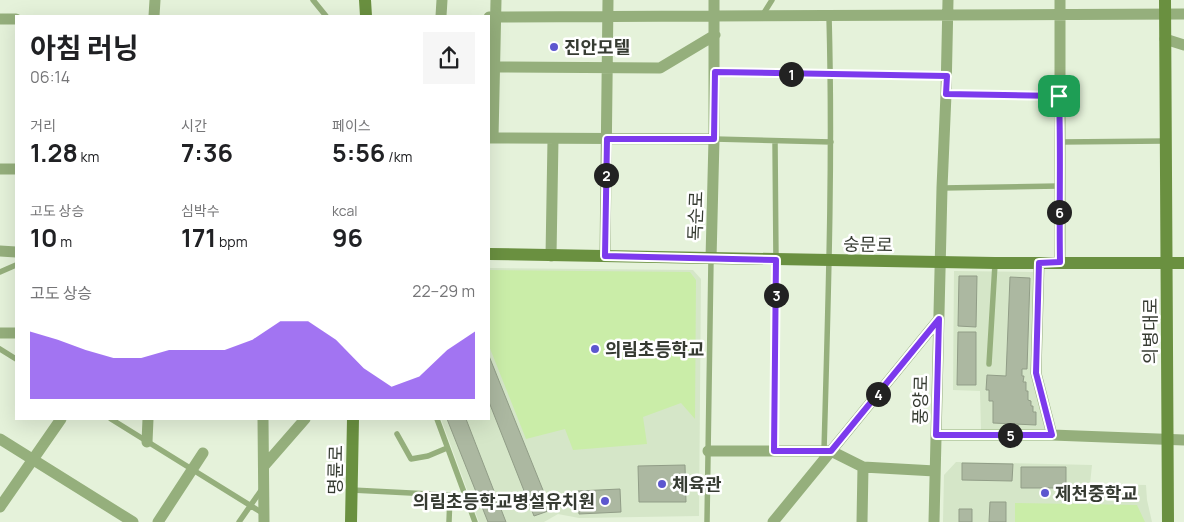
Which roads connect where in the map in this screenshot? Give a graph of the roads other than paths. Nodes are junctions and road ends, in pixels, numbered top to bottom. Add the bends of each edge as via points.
1 (155, 0) edge
2 (313, 0) edge
3 (365, 0) edge
4 (442, 0) edge
5 (496, 0) edge
6 (608, 0) edge
7 (714, 0) edge
8 (772, 0) edge
9 (948, 0) edge
10 (1060, 0) edge
11 (1164, 0) edge
12 (1165, 14) junction
13 (1184, 14) edge
14 (154, 15) edge
15 (325, 15) edge
16 (366, 15) edge
17 (441, 15) edge
18 (948, 15) junction
19 (1060, 15) junction
20 (714, 16) junction
21 (762, 16) junction
22 (829, 16) junction
23 (492, 17) edge
24 (608, 17) junction
25 (0, 19) edge
26 (15, 19) edge
27 (715, 35) junction
28 (1165, 39) junction
29 (1184, 45) edge
30 (495, 67) junction
31 (607, 67) junction
32 (715, 72) junction
33 (831, 74) junction
34 (947, 76) junction
35 (946, 94) junction
36 (1059, 96) junction
37 (491, 138) edge
38 (553, 139) junction
39 (607, 139) junction
40 (714, 139) junction
41 (775, 141) junction
42 (1166, 141) junction
43 (830, 142) junction
44 (1060, 142) junction
45 (0, 169) edge
46 (15, 169) edge
47 (1059, 186) junction
48 (942, 188) junction
49 (0, 251) edge
50 (15, 252) edge
51 (490, 254) edge
52 (551, 256) junction
53 (605, 256) junction
54 (711, 259) junction
55 (776, 260) junction
56 (829, 261) junction
57 (940, 262) junction
58 (1060, 262) junction
59 (1167, 262) junction
60 (995, 263) junction
61 (1039, 263) junction
62 (1184, 263) edge
63 (15, 265) edge
64 (0, 272) edge
65 (939, 319) junction
66 (0, 333) edge
67 (15, 333) edge
68 (0, 349) edge
69 (15, 359) edge
70 (989, 364) dead end
71 (60, 420) edge
72 (113, 420) edge
73 (148, 420) edge
74 (263, 420) edge
75 (304, 420) edge
76 (353, 420) edge
77 (437, 420) edge
78 (398, 434) dead end
79 (936, 435) junction
80 (1052, 435) junction
81 (0, 439) edge
82 (1168, 439) junction
83 (1184, 440) edge
84 (148, 442) junction
85 (447, 448) junction
86 (708, 451) junction
87 (774, 451) junction
88 (828, 451) junction
89 (203, 453) dead end
90 (33, 459) junction
91 (264, 466) junction
92 (863, 467) junction
93 (192, 470) junction
94 (935, 471) junction
95 (264, 487) junction
96 (352, 490) junction
97 (5, 493) edge
98 (250, 506) junction
99 (0, 507) edge
100 (264, 518) edge
101 (133, 522) edge
102 (158, 522) edge
103 (238, 522) edge
104 (351, 522) edge
105 (449, 522) edge
106 (475, 522) edge
107 (706, 522) edge
108 (773, 522) edge
109 (862, 522) edge
110 (934, 522) edge
111 (1168, 522) edge

1 - 14 street
2 - 15 lane
3 - 16 street
4 - 17 street
5 - 23 street
6 - 24 street
7 - 20 street, 독순로
8 - 21 lane
9 - 18 street, 풍양로
10 - 19 street
11 - 12 street, 의병대로
12 - 13 street
12 - 19 street
12 - 28 street, 의병대로
18 - 19 street
18 - 22 street
18 - 34 street, 풍양로
19 - 36 street
20 - 21 street
20 - 24 street
20 - 27 street, 독순로
21 - 22 street
22 - 33 lane
23 - 24 street
23 - 30 street
24 - 31 street
25 - 26 street
27 - 31 street via 660,68
27 - 32 street, 독순로
28 - 29 street
28 - 42 street, 의병대로
30 - 31 street
30 - 37 street
31 - 39 street
32 - 33 lane
32 - 40 street, 독순로
33 - 34 lane
33 - 43 lane
34 - 35 street, 풍양로
35 - 36 lane
35 - 48 street, 풍양로
36 - 44 street
37 - 38 street
38 - 39 street
38 - 52 street
39 - 40 street
39 - 53 street
40 - 41 lane
40 - 54 street, 독순로
41 - 43 lane
41 - 55 lane
42 - 44 lane
42 - 59 street, 의병대로
43 - 56 lane
44 - 47 street
45 - 46 street
47 - 48 lane
47 - 58 street
48 - 57 street, 풍양로
49 - 50 street
51 - 52 street, 숭문로
52 - 53 street, 숭문로
53 - 54 street, 숭문로
54 - 55 street, 숭문로
54 - 86 lane, 독순로
55 - 56 street, 숭문로
55 - 87 lane
56 - 57 street, 숭문로
56 - 88 lane
57 - 60 street, 숭문로
57 - 65 street, 풍양로
58 - 59 street, 숭문로
58 - 61 street, 숭문로
59 - 62 street, 숭문로
59 - 82 street, 의병대로
60 - 61 street, 숭문로
60 - 70 lane
61 - 80 street via 1036,373
63 - 64 lane
65 - 79 street, 풍양로
65 - 88 street
66 - 67 street
68 - 69 lane
71 - 90 street
72 - 84 lane
73 - 84 street
74 - 91 street
75 - 91 street
76 - 96 street, 명륜로
77 - 85 lane
78 - 85 lane via 411,459
79 - 80 street
79 - 94 street, 풍양로
80 - 82 street
81 - 90 street
82 - 83 street
82 - 111 street, 의병대로
84 - 93 lane
85 - 106 lane
86 - 87 street
86 - 107 lane, 독순로
87 - 88 street
88 - 92 street
88 - 108 street
89 - 93 street
90 - 97 street
90 - 101 street
91 - 95 street
92 - 94 street
92 - 109 street
93 - 98 lane
93 - 102 street
94 - 110 street, 풍양로
95 - 98 lane
95 - 100 street
96 - 104 street, 명륜로
96 - 105 lane via 450,495
97 - 99 street
98 - 100 lane
98 - 103 lane

